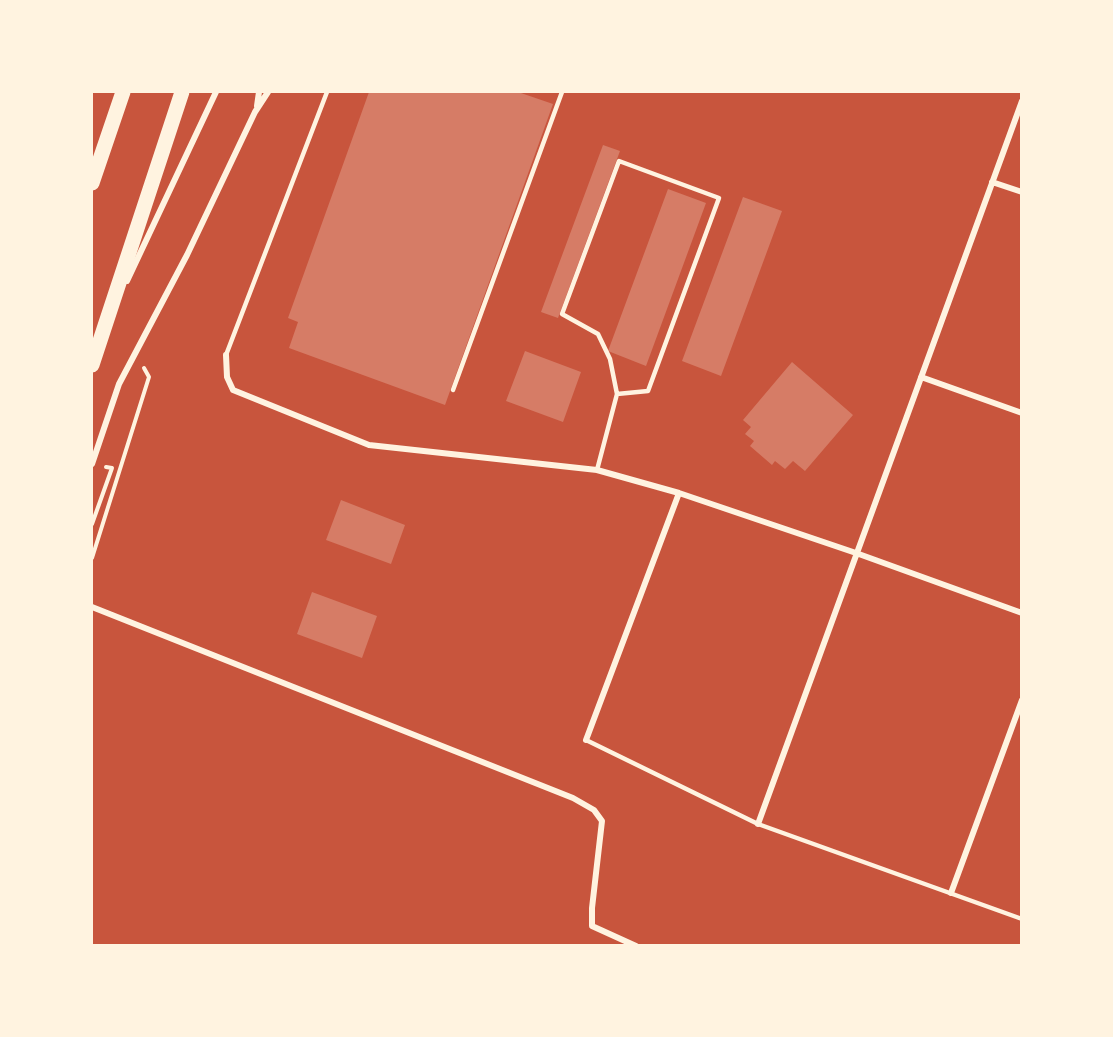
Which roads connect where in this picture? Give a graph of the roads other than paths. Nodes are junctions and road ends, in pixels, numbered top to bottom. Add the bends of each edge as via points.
1 (123, 92) edge
2 (182, 92) edge
3 (217, 92) edge
4 (260, 92) edge
5 (268, 92) edge
6 (327, 92) edge
7 (562, 92) edge
8 (1022, 101) edge
9 (1020, 109) edge
10 (255, 112) junction
11 (992, 182) junction
12 (92, 183) edge
13 (1022, 192) edge
14 (100, 340) junction
15 (226, 355) joint
16 (92, 365) edge
17 (921, 376) junction
18 (453, 390) dead end
19 (617, 394) junction
20 (1022, 413) edge
21 (92, 464) edge
22 (597, 470) junction
23 (679, 493) junction
24 (856, 552) junction
25 (92, 607) edge
26 (1022, 613) edge
27 (1022, 700) edge
28 (586, 740) joint
29 (758, 824) junction
30 (951, 893) junction
31 (1022, 919) edge
32 (636, 945) edge

1 - 12 main road
2 - 14 main road
3 - 14 street
4 - 10 street
5 - 10 street
6 - 15 lane
7 - 18 lane
8 - 9 street
9 - 11 street
10 - 21 street via 187,255 119,384
11 - 13 street
11 - 17 street
14 - 16 main road
15 - 22 street via 227,377 233,390 369,445
17 - 20 street
17 - 24 street
19 - 19 lane via 610,359 598,334 562,314 619,161 719,198 648,391
19 - 22 lane
22 - 23 street
23 - 24 street
23 - 28 street
24 - 26 street
24 - 29 street
25 - 32 street via 573,798 594,810 602,821 592,926
27 - 30 street
28 - 29 lane
29 - 30 lane
30 - 31 lane

